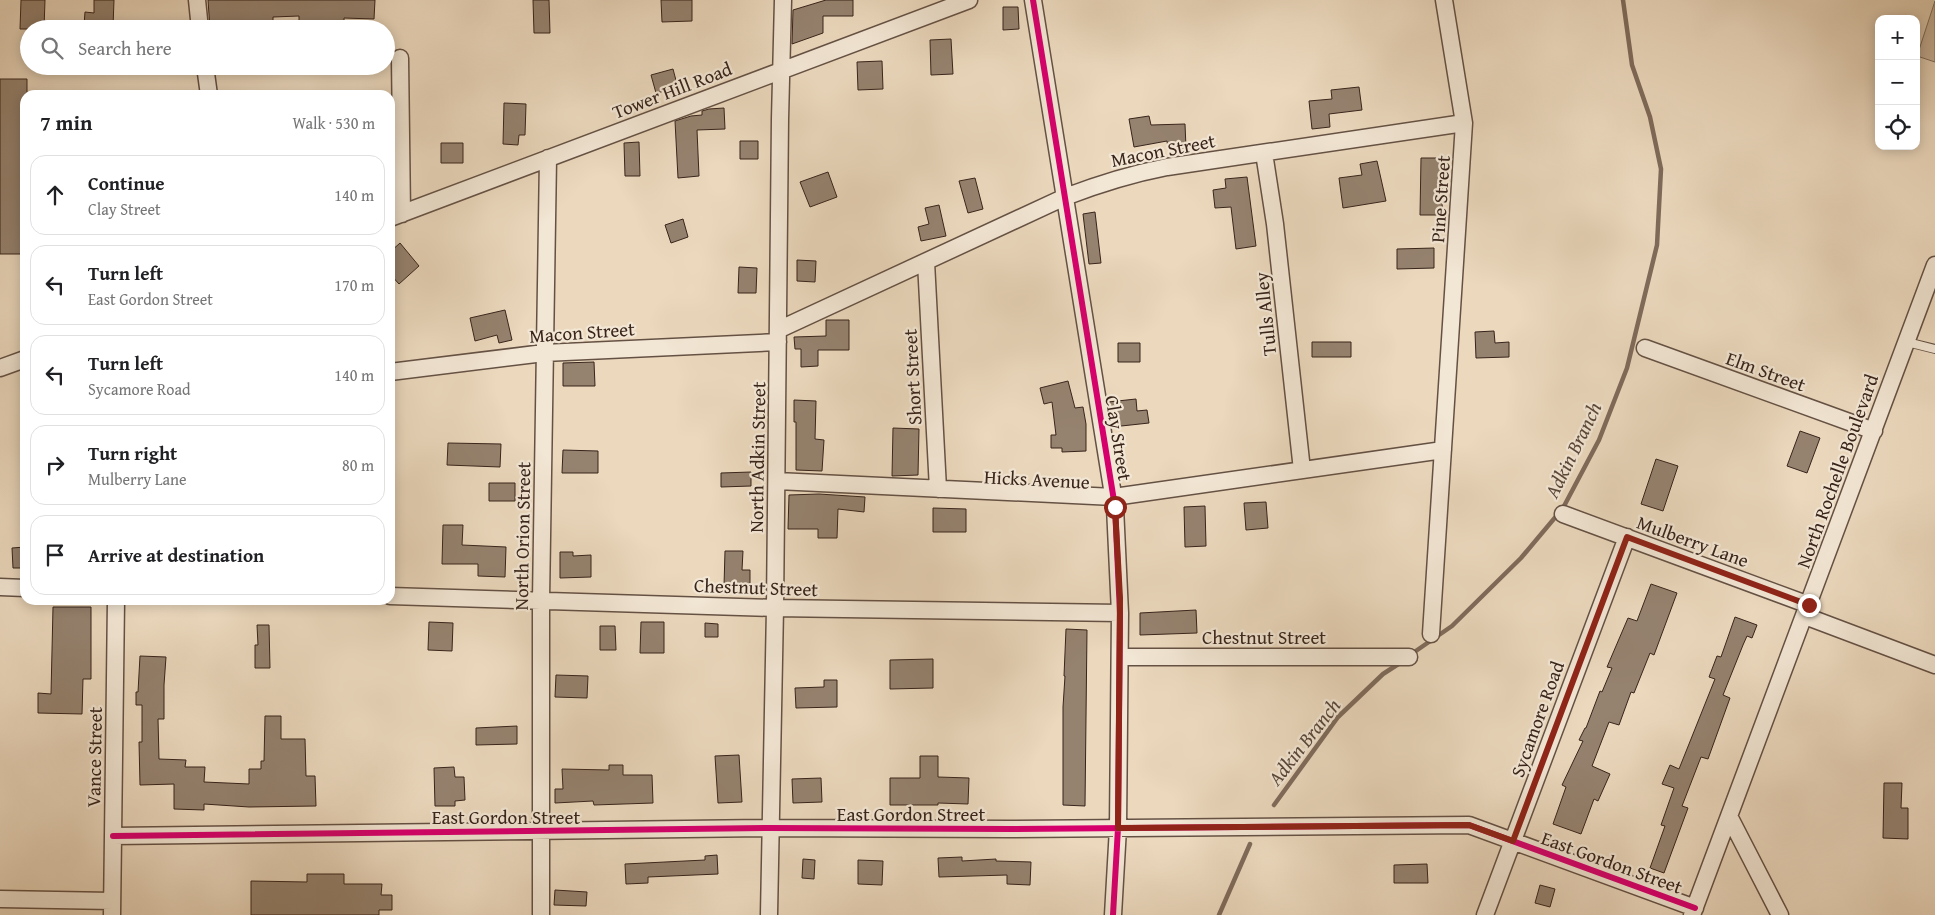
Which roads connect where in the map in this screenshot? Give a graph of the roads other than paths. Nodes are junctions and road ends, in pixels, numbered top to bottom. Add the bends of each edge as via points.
1 (197, 0) edge
2 (784, 0) edge
3 (969, 0) edge
4 (1032, 0) edge
5 (1444, 0) edge
6 (199, 20) edge
7 (400, 58) dead end
8 (781, 70) junction
9 (206, 75) edge
10 (207, 90) edge
11 (1464, 123) junction
12 (1264, 153) junction
13 (548, 158) junction
14 (1065, 197) junction
15 (396, 216) edge
16 (926, 262) junction
17 (1935, 265) edge
18 (778, 336) junction
19 (1907, 342) junction
20 (1645, 348) dead end
21 (1935, 349) edge
22 (544, 353) junction
23 (395, 371) edge
24 (1874, 431) junction
25 (1443, 450) junction
26 (1302, 470) junction
27 (777, 481) junction
28 (938, 489) junction
29 (1114, 497) junction
30 (1563, 514) dead end
31 (1627, 537) junction
32 (0, 587) edge
33 (20, 588) edge
34 (395, 596) edge
35 (542, 600) junction
36 (116, 605) edge
37 (775, 608) junction
38 (1807, 611) junction
39 (1120, 613) junction
40 (1431, 634) dead end
41 (1120, 657) junction
42 (1409, 657) dead end
43 (1932, 664) edge
44 (1729, 816) junction
45 (771, 828) junction
46 (1118, 828) junction
47 (540, 832) junction
48 (113, 836) junction
49 (1513, 841) junction
50 (0, 899) edge
51 (112, 908) edge
52 (1693, 912) edge
53 (540, 915) edge
54 (769, 915) edge
55 (1113, 915) edge
56 (1485, 915) edge
57 (1780, 915) edge

1 - 6 street
2 - 8 street, North Adkin Street
3 - 8 street, Tower Hill Road
4 - 14 street, Clay Street
5 - 11 street, Pine Street
7 - 15 street
8 - 13 street, Tower Hill Road
8 - 18 street, North Adkin Street
9 - 10 street
11 - 12 street, Macon Street
11 - 25 street, Pine Street
12 - 14 street, Macon Street via 1135,173
12 - 26 street, Tulls Alley
13 - 15 street, Tower Hill Road
13 - 22 street, North Orion Street
14 - 16 street, Macon Street
14 - 29 street, Clay Street
16 - 18 street, Macon Street
16 - 28 street, Short Street
17 - 19 street, North Rochelle Boulevard
18 - 22 street, Macon Street
18 - 27 street, North Adkin Street
19 - 21 lane
19 - 24 street, North Rochelle Boulevard
20 - 24 street, Elm Street
22 - 23 street, Macon Street
22 - 35 street, North Orion Street
24 - 38 street, North Rochelle Boulevard
25 - 26 street, Hicks Avenue
25 - 40 street
26 - 29 street, Hicks Avenue
27 - 28 street, Hicks Avenue
27 - 37 street, North Adkin Street
28 - 29 street, Hicks Avenue
29 - 39 street, Clay Street
30 - 31 street, Mulberry Lane
31 - 38 street, Mulberry Lane
31 - 49 street, Sycamore Road
32 - 33 street
34 - 35 street, Chestnut Street
35 - 37 street, Chestnut Street
35 - 47 street, North Orion Street
36 - 48 street, Vance Street
37 - 39 street, Chestnut Street
37 - 45 street, North Adkin Street
38 - 43 street, Mulberry Lane
38 - 44 street, North Rochelle Boulevard
39 - 41 street, Clay Street
41 - 42 street, Chestnut Street
41 - 46 street, Clay Street
44 - 52 street, North Rochelle Boulevard
44 - 57 street
45 - 46 street, East Gordon Street
45 - 47 street, East Gordon Street
45 - 54 street, North Adkin Street
46 - 49 street, East Gordon Street via 1469,825
46 - 55 street, Clay Street
47 - 48 street, East Gordon Street
47 - 53 street, North Orion Street
48 - 51 street, Vance Street
49 - 52 street, East Gordon Street
49 - 56 street, Sycamore Road
50 - 51 street

